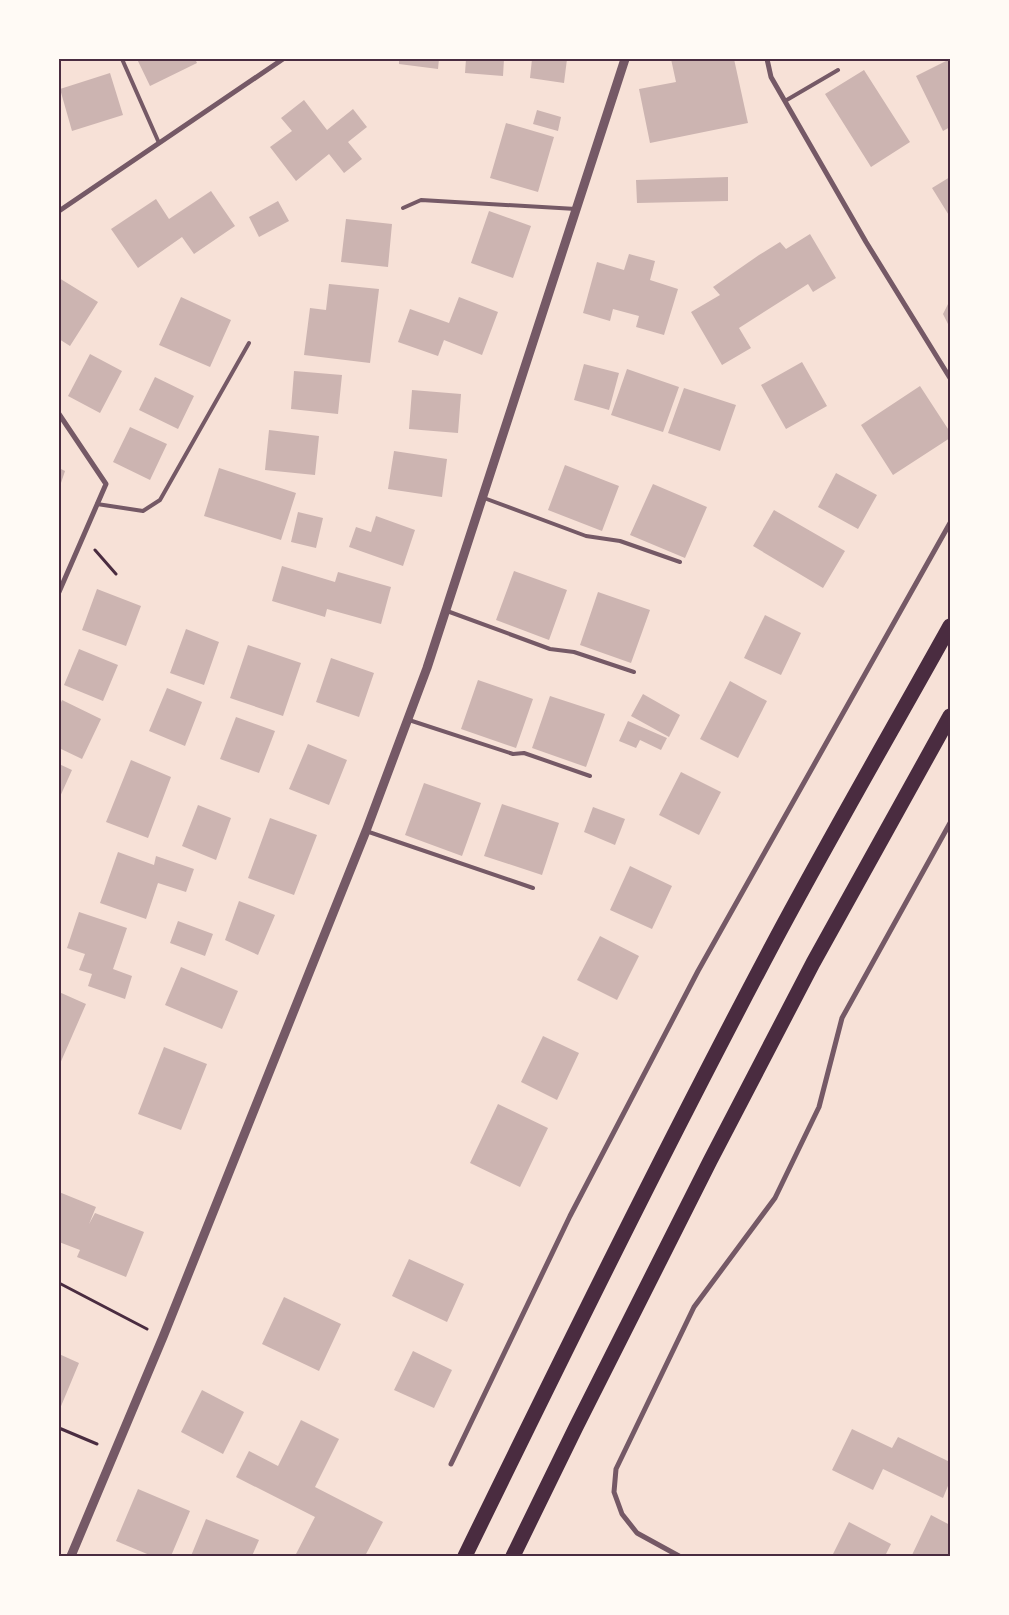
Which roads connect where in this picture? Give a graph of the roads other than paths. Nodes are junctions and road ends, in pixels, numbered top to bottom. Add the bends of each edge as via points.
1 (122, 59) edge
2 (283, 59) edge
3 (625, 59) edge
4 (767, 59) edge
5 (838, 70) dead end
6 (785, 101) junction
7 (159, 142) junction
8 (402, 208) dead end
9 (576, 209) junction
10 (59, 211) edge
11 (249, 343) dead end
12 (950, 378) edge
13 (59, 414) edge
14 (483, 498) junction
15 (97, 504) junction
16 (950, 523) edge
17 (680, 562) dead end
18 (59, 592) edge
19 (446, 611) junction
20 (950, 626) edge
21 (634, 672) dead end
22 (950, 716) edge
23 (408, 720) junction
24 (590, 776) dead end
25 (950, 823) edge
26 (366, 831) junction
27 (533, 888) dead end
28 (451, 1464) dead end
29 (71, 1556) edge
30 (466, 1556) edge
31 (513, 1556) edge
32 (678, 1556) edge

1 - 7 lane
2 - 7 street
3 - 9 street
4 - 6 street via 771,77
5 - 6 lane
6 - 12 street via 866,242
7 - 10 street
8 - 9 lane via 421,200
9 - 14 street
11 - 15 lane via 160,500 143,511
13 - 15 street via 106,484
14 - 17 lane via 586,536 620,541
14 - 19 street
15 - 18 street
16 - 28 street via 698,970 570,1216
19 - 21 lane via 550,649 574,652
19 - 23 street
20 - 30 highway via 765,960 540,1402
22 - 31 highway via 799,988
23 - 24 lane via 513,754 524,753
23 - 26 street
25 - 32 street via 842,1018 819,1107 775,1198 694,1307 616,1469 614,1492 622,1514 637,1533
26 - 27 lane
26 - 29 street via 164,1337

